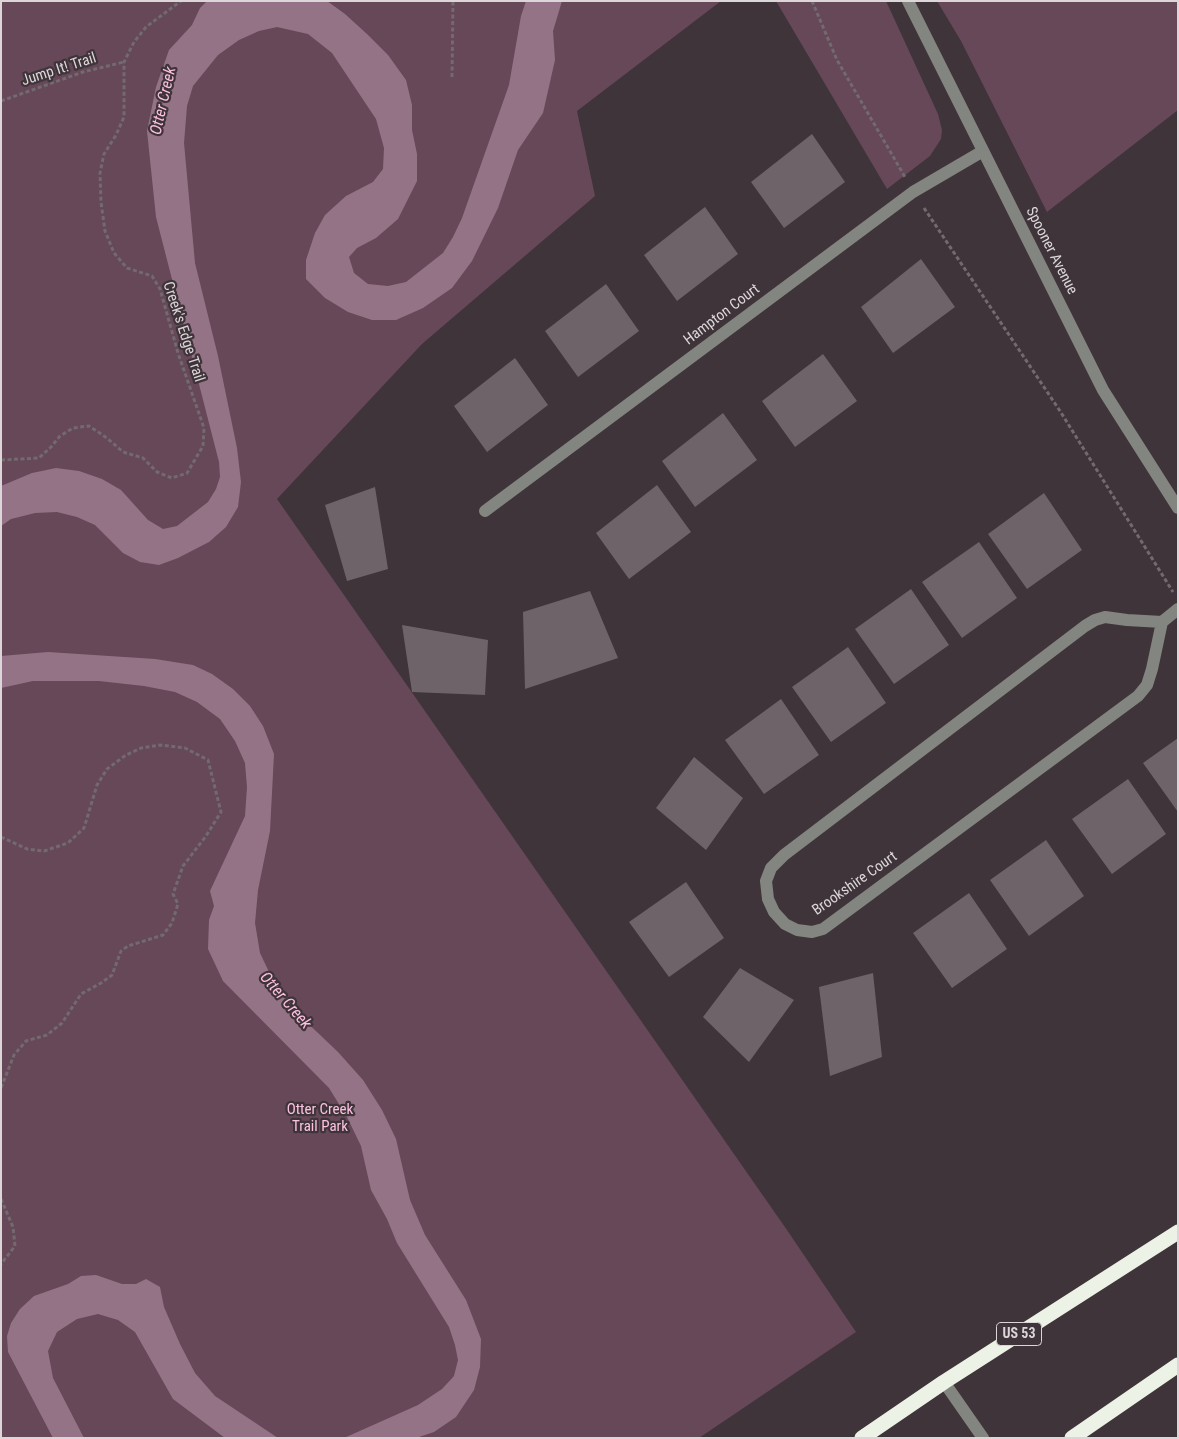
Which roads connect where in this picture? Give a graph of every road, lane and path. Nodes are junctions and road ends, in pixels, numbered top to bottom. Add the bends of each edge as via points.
1 (181, 1) edge
2 (453, 1) edge
3 (908, 1) edge
4 (813, 3) edge
5 (124, 62) junction
6 (452, 77) dead end
7 (1, 101) edge
8 (983, 152) junction
9 (913, 192) junction
10 (1, 460) edge
11 (1178, 508) edge
12 (485, 511) dead end
13 (1178, 599) edge
14 (1178, 609) edge
15 (1162, 622) junction
16 (1, 837) edge
17 (1, 1088) edge
18 (1, 1199) edge
19 (1178, 1232) edge
20 (1, 1264) edge
21 (1178, 1365) edge
22 (944, 1382) junction
23 (862, 1438) edge
24 (984, 1438) edge
25 (1072, 1438) edge

1 - 5 path, Creek's Edge Trail via 146,27
2 - 6 path
3 - 8 street, Spooner Avenue
4 - 9 path via 837,60
5 - 7 path, Jump It! Trail via 83,72
5 - 10 path, Creek's Edge Trail via 124,117 104,154 100,173 105,231 114,253 127,268 152,276 160,289 204,428 203,446 187,473 172,478 157,472 142,458 123,452 89,426 73,428 60,436 39,458
8 - 9 street, Hampton Court
8 - 11 street, Spooner Avenue via 1103,390
9 - 12 street, Hampton Court
9 - 13 path via 1060,411
14 - 15 street
15 - 15 street, Brookshire Court via 1106,617 1084,626 784,855 771,868 766,881 768,899 774,912 797,930 812,932 824,929 1138,696 1147,685
16 - 17 path via 27,849 44,851 68,843 84,828 97,786 107,768 141,748 160,745 185,748 208,760 221,812 183,866 173,894 178,904 172,923 163,935 120,951 112,974 81,994 62,1023 47,1035 26,1041 14,1054
18 - 20 path via 13,1227 15,1246
19 - 22 highway, US 53
21 - 25 highway
22 - 23 highway, US 53
22 - 24 street

